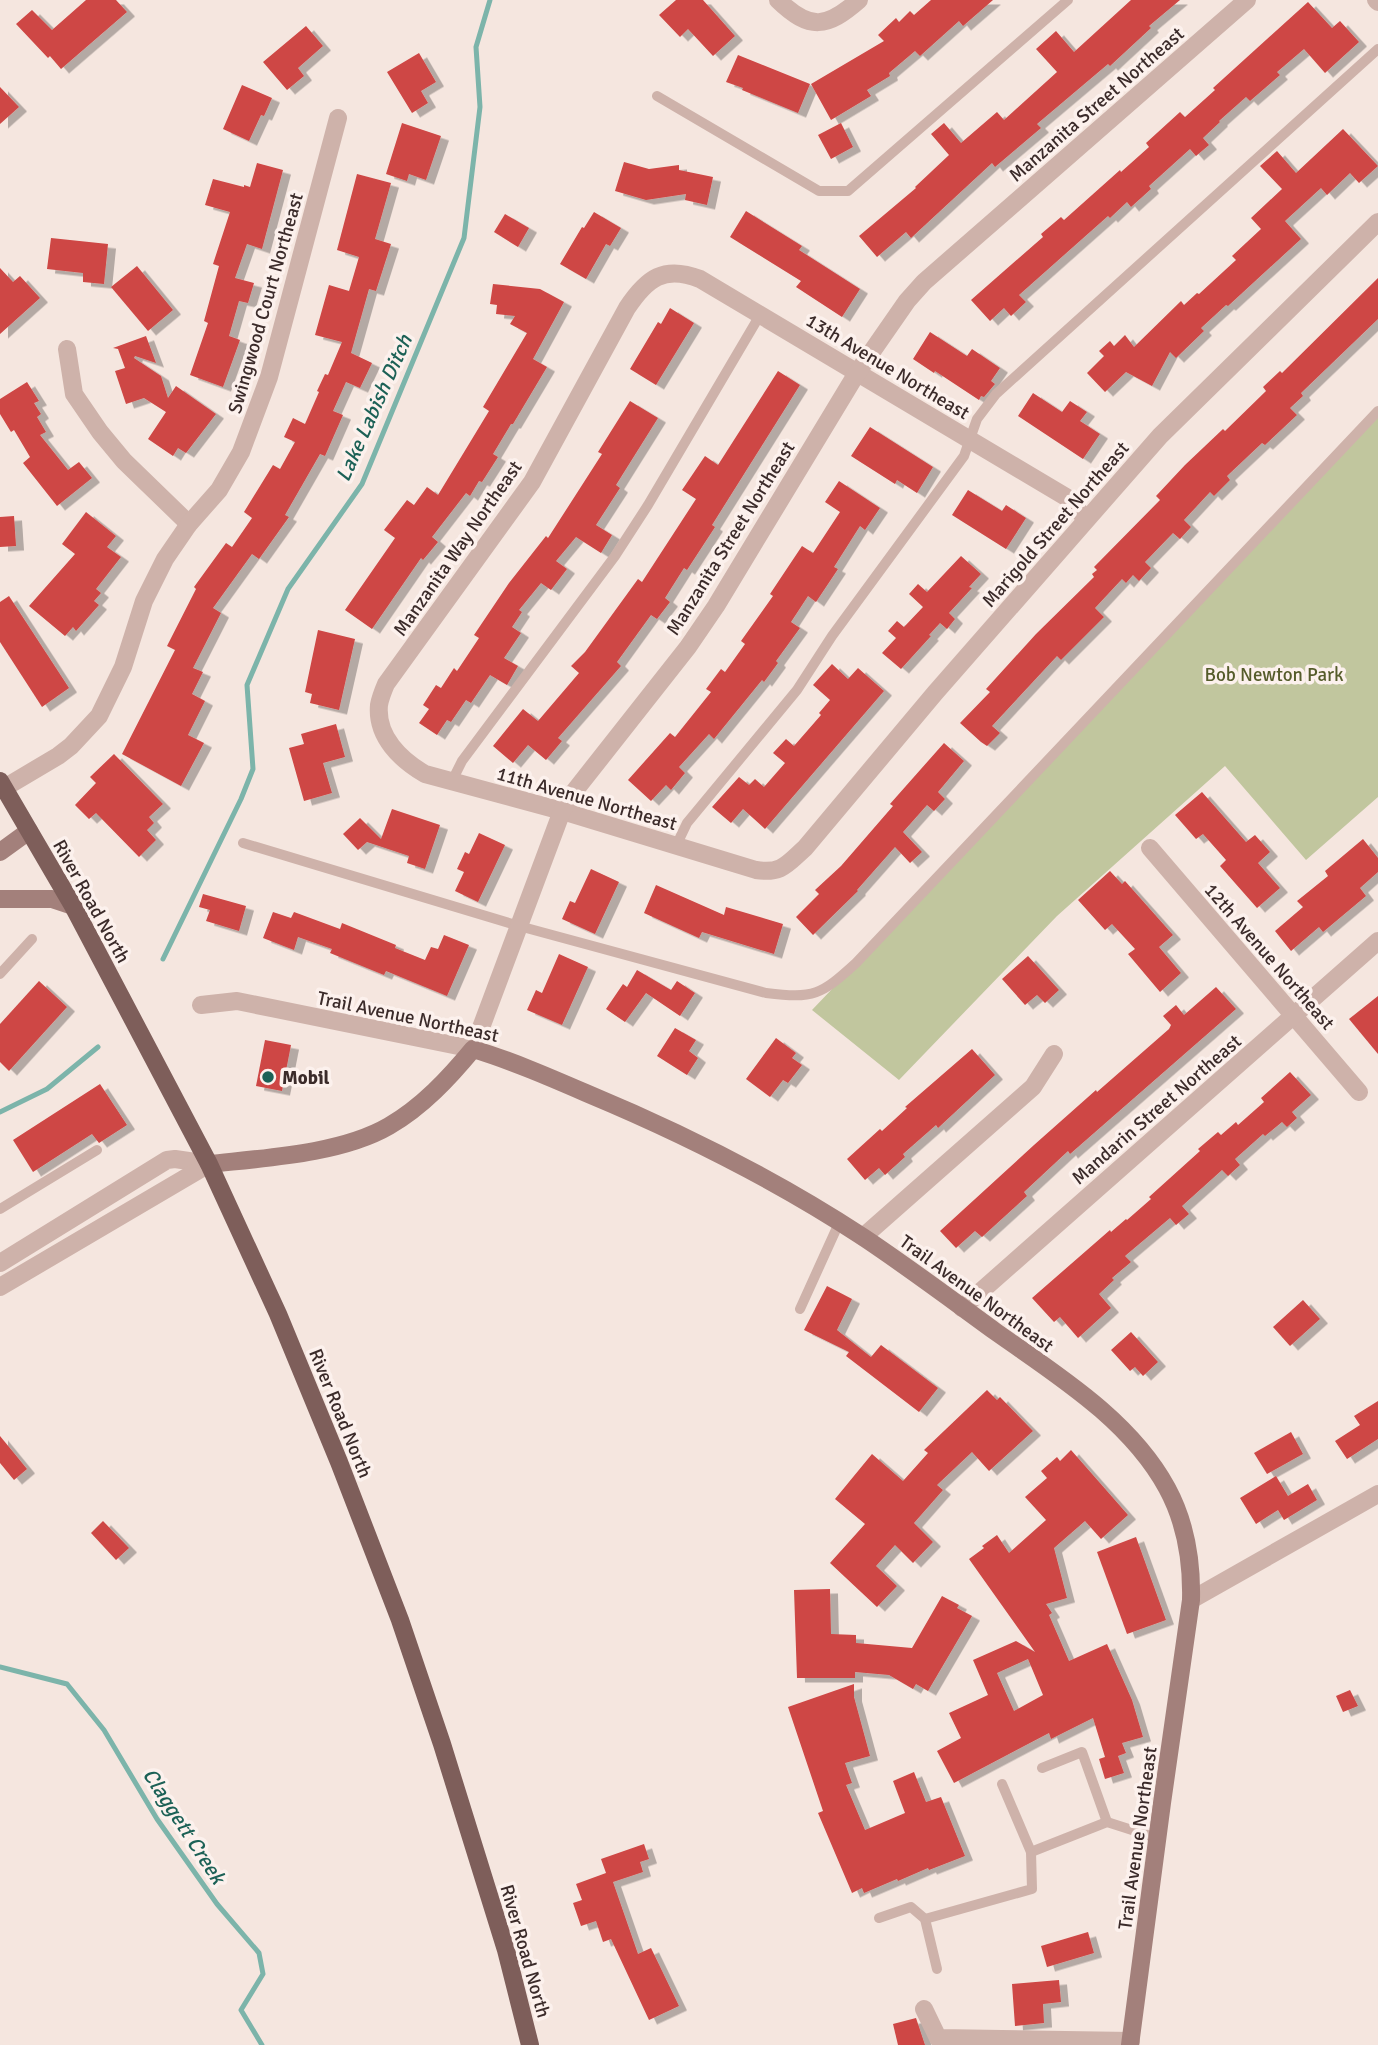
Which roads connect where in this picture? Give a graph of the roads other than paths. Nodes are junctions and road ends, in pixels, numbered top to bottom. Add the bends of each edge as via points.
1 (778, 0) edge
2 (859, 0) edge
3 (1068, 0) edge
4 (1247, 0) edge
5 (1378, 49) edge
6 (657, 96) dead end
7 (338, 117) dead end
8 (1378, 222) edge
9 (660, 276) joint
10 (761, 315) junction
11 (67, 349) dead end
12 (857, 373) junction
13 (1378, 411) edge
14 (970, 439) junction
15 (1086, 519) junction
16 (189, 524) junction
17 (390, 745) joint
18 (452, 781) junction
19 (2, 785) edge
20 (562, 811) junction
21 (29, 831) junction
22 (243, 844) dead end
23 (676, 846) junction
24 (1150, 848) dead end
25 (0, 852) edge
26 (781, 870) joint
27 (0, 899) edge
28 (73, 906) junction
29 (519, 926) junction
30 (32, 939) dead end
31 (1378, 941) edge
32 (0, 974) edge
33 (201, 1005) dead end
34 (1294, 1016) junction
35 (473, 1049) junction
36 (1054, 1054) dead end
37 (1359, 1092) dead end
38 (97, 1150) dead end
39 (209, 1164) junction
40 (0, 1209) edge
41 (839, 1223) junction
42 (863, 1237) junction
43 (2, 1259) edge
44 (17, 1278) junction
45 (0, 1287) edge
46 (962, 1308) junction
47 (800, 1309) dead end
48 (1378, 1494) edge
49 (1191, 1600) junction
50 (1042, 1768) dead end
51 (1002, 1784) dead end
52 (1107, 1822) junction
53 (1157, 1838) junction
54 (1031, 1852) junction
55 (879, 1918) dead end
56 (925, 1919) junction
57 (937, 1969) dead end
58 (924, 2009) dead end
59 (1131, 2043) edge
60 (530, 2045) edge

1 - 2 street via 801,19 815,23 830,20
3 - 6 lane via 848,191 819,191
4 - 12 street, Manzanita Street Northeast via 924,282
5 - 14 lane via 996,394 977,419
7 - 16 street, Swingwood Court Northeast via 253,423 230,473
8 - 15 street, Marigold Street Northeast via 1168,428
9 - 10 street, 13th Avenue Northeast via 686,273
9 - 17 street, Manzanita Way Northeast via 632,301 532,482 386,684 379,705
10 - 12 street, 13th Avenue Northeast
10 - 18 lane via 615,556 461,761
11 - 16 street via 74,394 100,432
12 - 14 street, 13th Avenue Northeast
12 - 20 street, Manzanita Street Northeast via 716,606
13 - 29 lane via 831,986 804,995 766,993
14 - 15 street, 13th Avenue Northeast via 1066,497
14 - 23 lane via 964,456 797,690 687,822
15 - 26 street, Marigold Street Northeast via 805,848
16 - 19 street, Swingwood Court Northeast via 144,601 123,667 99,716 58,756
17 - 18 street, 11th Avenue Northeast via 425,774
18 - 20 street, 11th Avenue Northeast
19 - 21 main road, River Road North
20 - 23 street, 11th Avenue Northeast
20 - 29 street, Manzanita Street Northeast
21 - 25 street
21 - 28 main road, River Road North
22 - 29 lane
23 - 26 street, 11th Avenue Northeast via 756,870
24 - 34 street, 12th Avenue Northeast
27 - 28 street via 52,899
28 - 39 main road, River Road North
29 - 35 street, Manzanita Street Northeast
30 - 32 lane
31 - 34 street, Mandarin Street Northeast
33 - 35 street, Trail Avenue Northeast via 237,1001
34 - 37 street, 12th Avenue Northeast
34 - 46 street, Mandarin Street Northeast
35 - 39 street, Manzanita Street Northeast via 415,1108 374,1133 318,1149
35 - 41 street, Trail Avenue Northeast via 635,1113 742,1166
36 - 42 street via 1033,1087
38 - 40 lane
39 - 43 street via 167,1160
39 - 44 street
39 - 60 main road, River Road North via 278,1314 400,1620 506,1950
41 - 42 street, Trail Avenue Northeast
41 - 47 lane
42 - 46 street, Trail Avenue Northeast
43 - 44 lane
44 - 45 street
46 - 49 street, Trail Avenue Northeast via 1094,1405 1142,1453 1166,1486 1183,1527 1192,1570
48 - 49 street
49 - 53 street, Trail Avenue Northeast
50 - 52 lane via 1082,1752
51 - 54 lane
52 - 53 lane
52 - 54 lane
53 - 59 street, Trail Avenue Northeast
54 - 56 lane via 1032,1889
55 - 56 lane via 911,1906
56 - 57 lane
58 - 59 street via 938,2038

